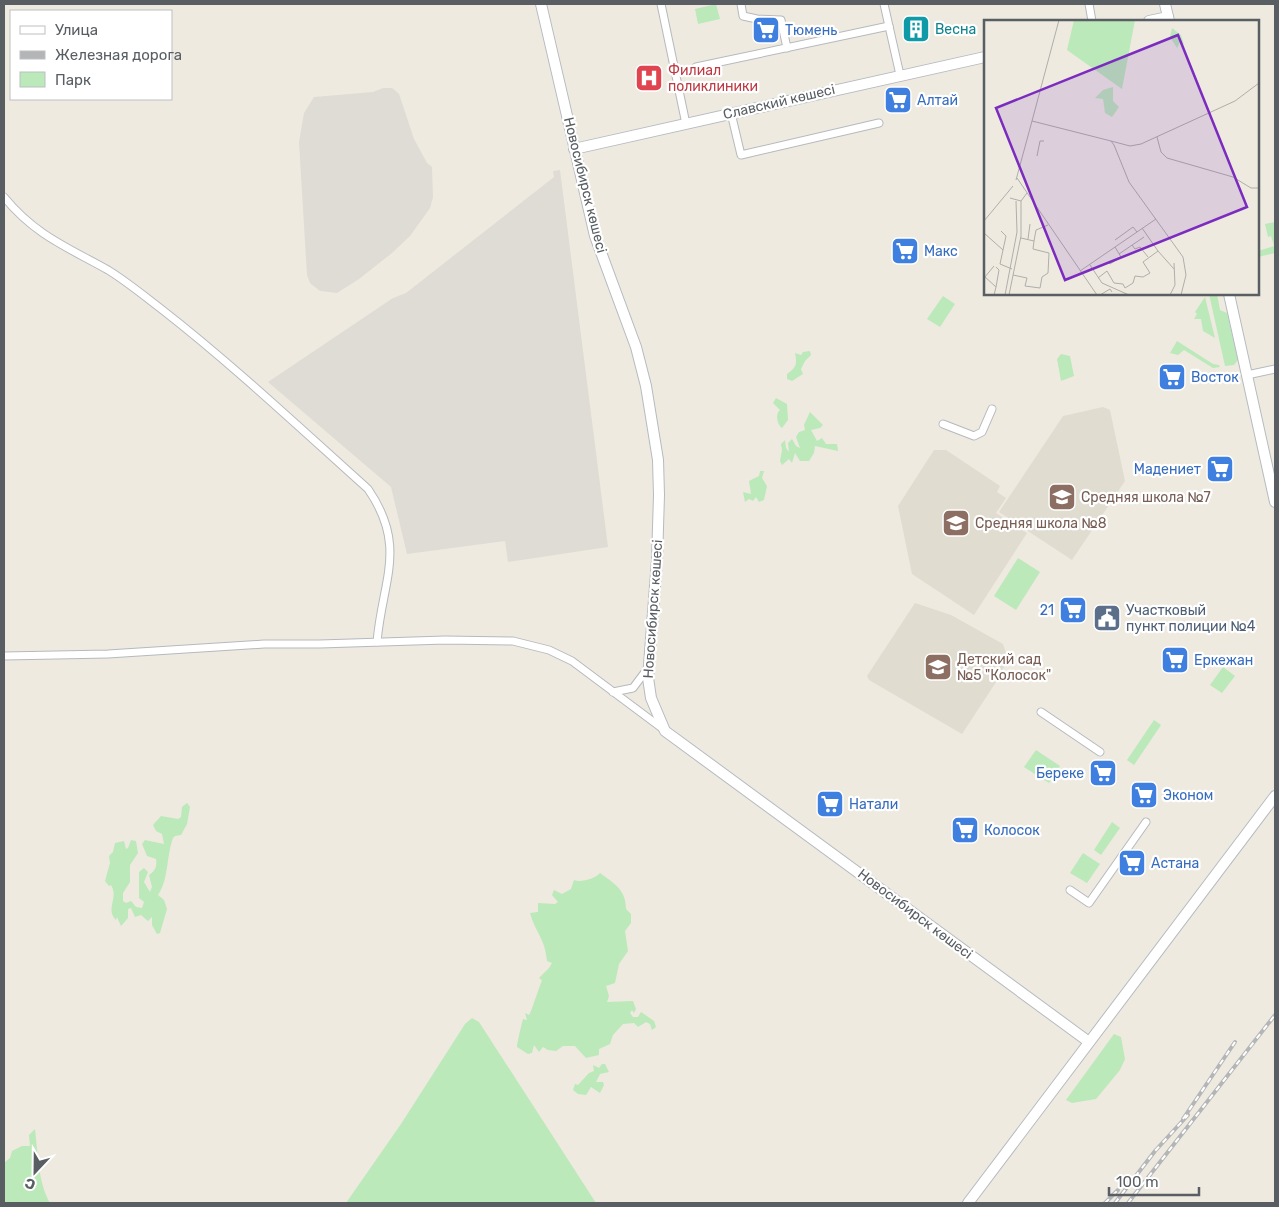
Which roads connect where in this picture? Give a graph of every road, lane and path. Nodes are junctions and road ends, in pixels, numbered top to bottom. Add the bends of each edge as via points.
1 (541, 4) edge
2 (661, 4) edge
3 (741, 4) edge
4 (884, 4) edge
5 (1089, 4) edge
6 (1165, 4) edge
7 (1169, 19) edge
8 (1092, 20) edge
9 (889, 26) junction
10 (787, 48) junction
11 (984, 58) edge
12 (696, 67) dead end
13 (900, 76) junction
14 (731, 113) junction
15 (879, 123) dead end
16 (686, 124) junction
17 (574, 148) junction
18 (4, 197) edge
19 (1229, 295) edge
20 (1275, 370) edge
21 (1247, 375) junction
22 (992, 409) dead end
23 (943, 424) dead end
24 (1275, 502) edge
25 (377, 642) junction
26 (4, 656) edge
27 (648, 668) junction
28 (613, 692) junction
29 (1040, 712) dead end
30 (665, 731) junction
31 (1100, 752) dead end
32 (1275, 796) edge
33 (1146, 822) dead end
34 (1070, 890) dead end
35 (1089, 1042) junction
36 (968, 1203) edge

1 - 17 main road, Новосибирск көшесі
2 - 16 street
3 - 10 street via 744,16 781,20
4 - 9 street
5 - 8 street
6 - 7 main road
9 - 10 street
9 - 13 street
10 - 12 street
11 - 13 main road, Славский көшесі
13 - 14 main road, Славский көшесі
14 - 15 street via 741,155
14 - 16 main road, Славский көшесі
16 - 17 main road, Славский көшесі
17 - 27 main road, Новосибирск көшесі via 596,236 638,354 654,434 659,516
18 - 25 street via 16,212 52,241 109,271 160,308 368,489 378,504 390,539 389,579 382,601
19 - 21 main road
20 - 21 street
21 - 24 main road
22 - 23 street via 982,432 974,436
25 - 26 street via 255,644 108,654
25 - 28 street via 488,640 526,643 572,661
27 - 28 street via 634,688
27 - 30 main road, Новосибирск көшесі via 651,698
28 - 30 street
29 - 31 street
30 - 35 main road, Новосибирск көшесі
32 - 35 main road
33 - 34 street via 1089,903
35 - 36 main road

